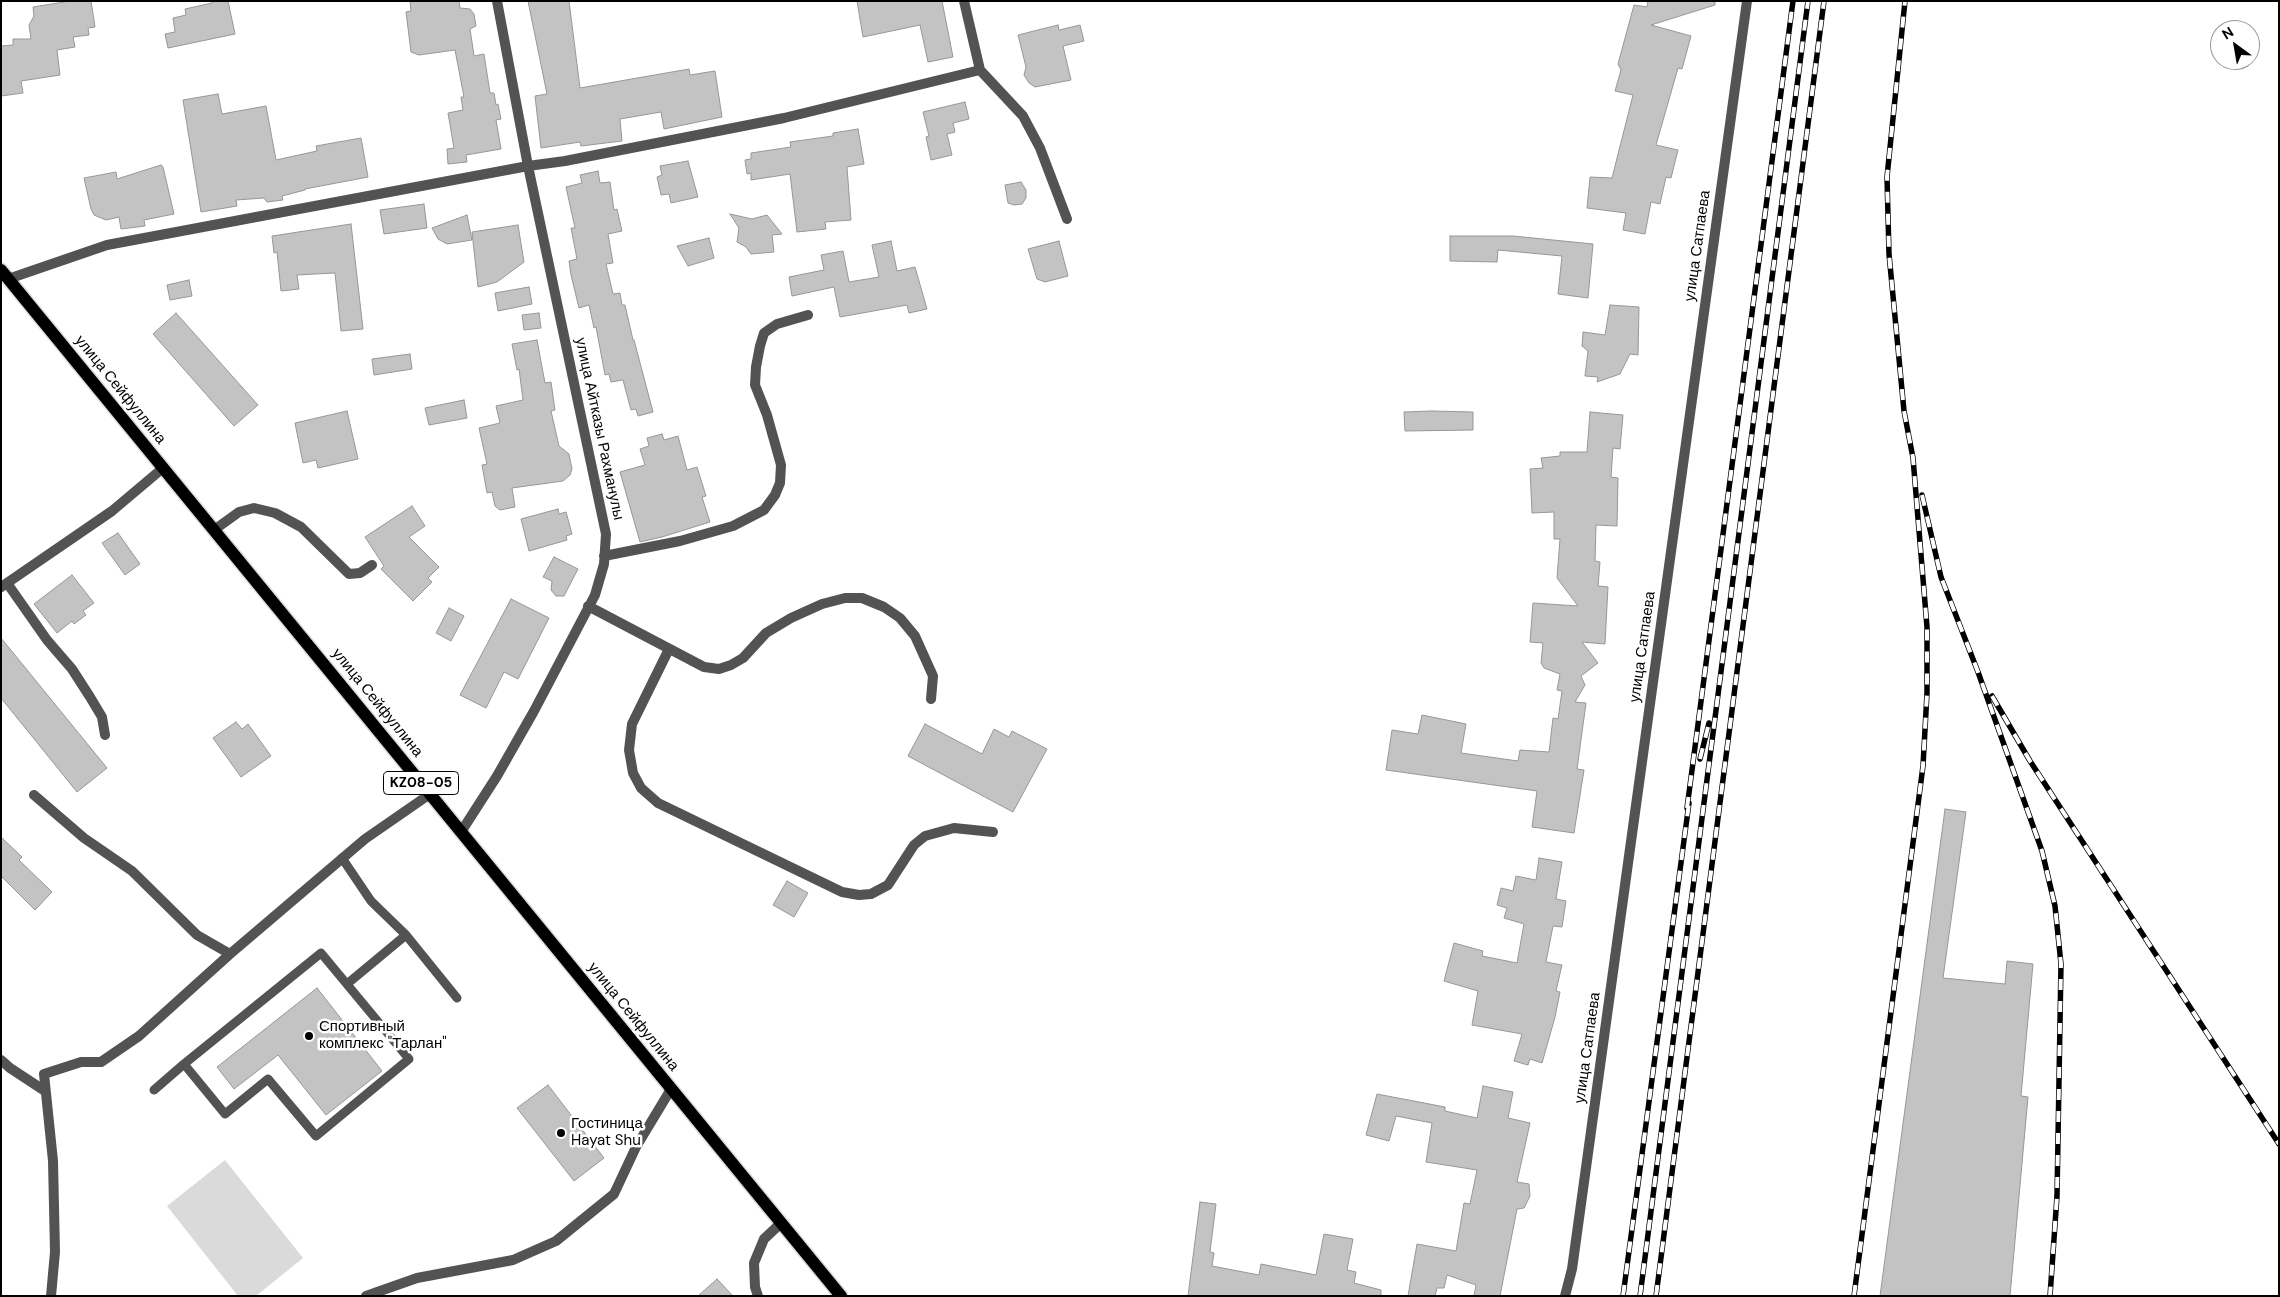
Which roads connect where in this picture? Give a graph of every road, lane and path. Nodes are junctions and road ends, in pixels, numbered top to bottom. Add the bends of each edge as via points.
1 (497, 1) edge
2 (964, 1) edge
3 (1747, 1) edge
4 (980, 70) junction
5 (528, 166) junction
6 (1067, 219) dead end
7 (5, 275) edge
8 (808, 315) dead end
9 (163, 468) junction
10 (214, 530) junction
11 (604, 556) junction
12 (372, 565) dead end
13 (4, 585) edge
14 (588, 606) junction
15 (669, 649) junction
16 (931, 699) dead end
17 (106, 735) dead end
18 (430, 794) junction
19 (34, 795) dead end
20 (461, 832) junction
21 (994, 832) dead end
22 (342, 858) junction
23 (406, 935) junction
24 (230, 954) junction
25 (347, 984) junction
26 (457, 998) dead end
27 (1, 1060) edge
28 (184, 1064) junction
29 (671, 1089) junction
30 (154, 1090) dead end
31 (45, 1091) junction
32 (781, 1223) junction
33 (52, 1296) edge
34 (366, 1296) edge
35 (758, 1296) edge
36 (841, 1296) edge
37 (1565, 1296) edge

1 - 5 street, улица Айтказы Рахманулы
2 - 4 street
3 - 37 street, улица Сатпаева via 1572,1270
4 - 5 street via 784,118 565,162
4 - 6 street via 1022,116 1040,148
5 - 7 street via 107,245
5 - 11 street, улица Айтказы Рахманулы via 606,534
7 - 9 main road, улица Сейфуллина / KZ08-05
8 - 11 street via 777,324 764,333 760,346 755,385 781,466 780,483 764,510 734,526
9 - 10 main road, улица Сейфуллина / KZ08-05
9 - 13 street via 112,511
10 - 12 street via 239,512 254,508 275,513 301,528 349,574 360,573
10 - 18 main road, улица Сейфуллина / KZ08-05
11 - 14 street, улица Айтказы Рахманулы
13 - 17 street via 72,669 102,717
14 - 15 street
14 - 20 street, улица Айтказы Рахманулы via 534,711
15 - 16 street via 704,667 725,667 743,658 766,634 791,618 822,604 845,598 862,598 900,618 915,636 933,676
15 - 21 street via 632,724 629,750 633,773 641,788 658,803 842,892 859,895 871,894 888,885 924,836 954,828
18 - 20 main road, улица Сейфуллина / KZ08-05
18 - 22 street
19 - 24 street via 84,838 132,871 197,935
20 - 29 main road, улица Сейфуллина / KZ08-05
22 - 23 lane via 371,901
22 - 24 street
23 - 25 lane
23 - 26 lane
24 - 31 street via 139,1036 101,1062 81,1062 44,1074
25 - 28 lane via 321,953
25 - 28 lane via 409,1059 316,1136 268,1078 225,1114
27 - 31 street
28 - 30 lane
29 - 32 main road, улица Сейфуллина / KZ08-05
29 - 34 street via 636,1147 614,1194 556,1241 513,1260 417,1278
31 - 33 street via 53,1161 55,1252
32 - 35 street via 764,1239 754,1263 754,1287
32 - 36 main road, улица Сейфуллина / KZ08-05

